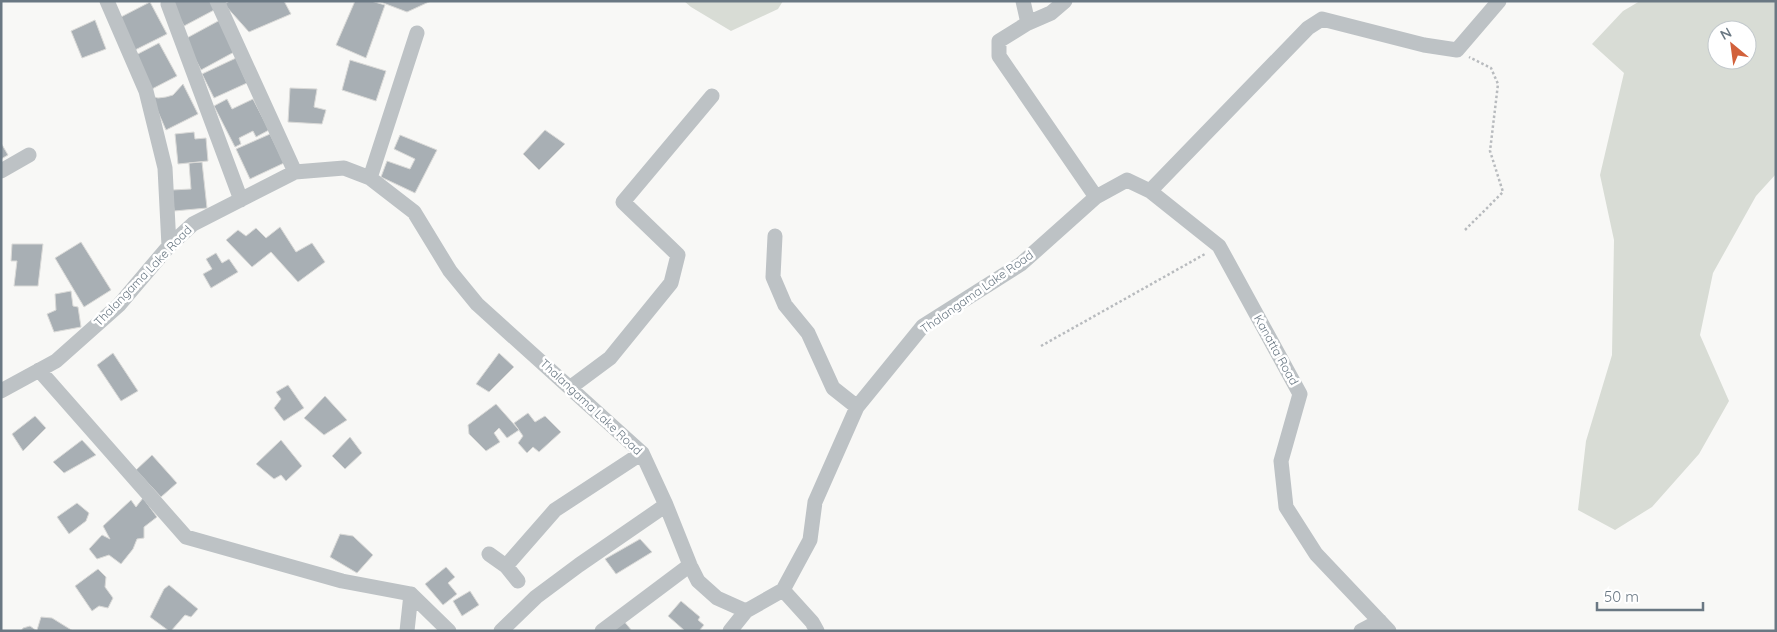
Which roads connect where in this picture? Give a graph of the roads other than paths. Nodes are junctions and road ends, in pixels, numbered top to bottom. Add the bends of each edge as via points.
1 (107, 1) edge
2 (217, 1) edge
3 (1023, 1) edge
4 (1065, 1) edge
5 (1499, 1) edge
6 (168, 4) dead end
7 (1028, 23) junction
8 (417, 33) dead end
9 (712, 96) dead end
10 (29, 155) dead end
11 (1, 171) edge
12 (296, 172) junction
13 (370, 178) junction
14 (1150, 191) junction
15 (1096, 197) junction
16 (241, 200) junction
17 (775, 236) dead end
18 (169, 246) junction
19 (39, 370) junction
20 (571, 387) junction
21 (1, 391) edge
22 (857, 407) junction
23 (642, 453) junction
24 (666, 505) junction
25 (489, 554) dead end
26 (690, 565) junction
27 (506, 566) junction
28 (518, 581) dead end
29 (782, 590) junction
30 (411, 594) junction
31 (746, 611) junction
32 (1384, 626) edge
33 (407, 631) edge
34 (449, 631) edge
35 (501, 631) edge
36 (602, 631) edge
37 (730, 631) edge
38 (817, 631) edge
39 (1361, 631) edge

1 - 18 street via 146,91 165,168
2 - 12 street
3 - 7 street
4 - 7 street via 1051,13
5 - 14 street via 1457,50 1424,45 1322,19 1308,28
6 - 16 street
7 - 15 street via 999,42 999,56
8 - 13 street
9 - 20 street via 623,202 678,255 672,283 610,358
10 - 11 street
12 - 13 street, Thalangama Lake Road via 344,168
12 - 16 street, Thalangama Lake Road
13 - 20 street, Thalangama Lake Road via 414,212 450,271 477,304
14 - 15 street, Thalangama Lake Road via 1127,180
14 - 32 street, Kanatta Road via 1219,246 1300,394 1281,461 1286,507 1316,554
15 - 22 street, Thalangama Lake Road via 1021,264 923,326
16 - 18 street, Thalangama Lake Road via 193,224
17 - 22 street via 773,277 785,305 808,333 833,388
18 - 19 street, Thalangama Lake Road via 119,305 56,361
19 - 21 street, Thalangama Lake Road
19 - 30 street via 186,537 342,581
20 - 23 street, Thalangama Lake Road
22 - 29 street, Thalangama Lake Road via 816,502 810,540
23 - 24 street, Thalangama Lake Road
23 - 27 street via 556,510
24 - 26 street, Thalangama Lake Road
24 - 35 street via 536,597
25 - 27 street
26 - 31 street, Thalangama Lake Road via 698,581 716,598
26 - 36 street
27 - 28 street
29 - 31 street
29 - 38 street
30 - 33 street
30 - 34 street
31 - 37 street
32 - 39 street

